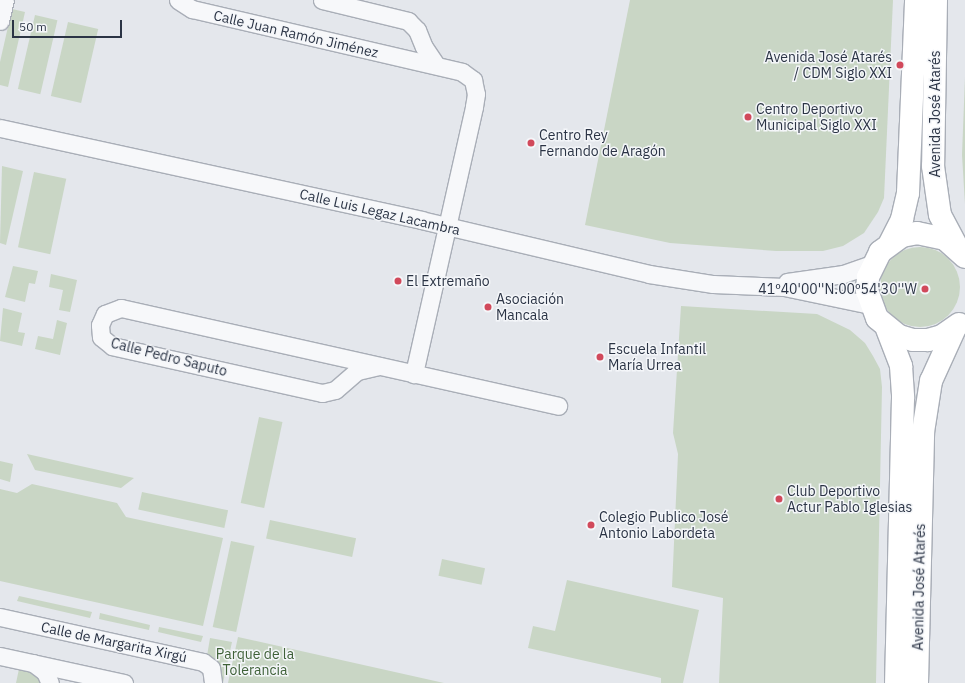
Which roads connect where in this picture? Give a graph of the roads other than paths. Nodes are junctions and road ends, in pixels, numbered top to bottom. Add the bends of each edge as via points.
1 (4, 0) edge
2 (178, 0) edge
3 (322, 0) edge
4 (916, 0) edge
5 (936, 0) edge
6 (0, 21) edge
7 (412, 25) junction
8 (394, 57) junction
9 (436, 65) junction
10 (0, 128) edge
11 (447, 226) junction
12 (890, 243) junction
13 (961, 252) edge
14 (872, 264) junction
15 (762, 285) junction
16 (870, 305) junction
17 (960, 323) edge
18 (887, 329) junction
19 (328, 354) junction
20 (379, 366) junction
21 (414, 374) junction
22 (342, 383) junction
23 (558, 406) dead end
24 (0, 617) edge
25 (0, 656) edge
26 (33, 663) junction
27 (77, 673) junction
28 (50, 683) edge
29 (61, 683) edge
30 (124, 683) edge
31 (213, 683) edge
32 (896, 683) edge
33 (917, 683) edge

1 - 6 street
2 - 8 street, Calle Juan Ramón Jiménez via 192,9
3 - 7 street via 400,18
4 - 12 main road, Avenida José Atarés via 908,193 902,219
5 - 13 main road, Avenida José Atarés via 933,166 940,215
7 - 8 street, Calle Juan Ramón Jiménez via 413,45 405,54
7 - 9 street
8 - 9 street, Calle Juan Ramón Jiménez
9 - 11 street, Calle Juan Ramón Jiménez via 469,76 476,94
10 - 11 street, Calle Luis Legaz Lacambra
11 - 15 street, Calle Luis Legaz Lacambra via 674,279 713,284
11 - 21 street
12 - 13 main road via 902,236 931,234 945,239
12 - 14 main road
14 - 15 street, Calle Luis Legaz Lacambra via 828,277
14 - 16 main road via 868,277
15 - 16 street, Calle Luis Legaz Lacambra via 801,290
16 - 18 main road, Avenida José Atarés
17 - 18 main road via 942,336 921,340 899,336
17 - 33 main road, Avenida José Atarés via 932,381 922,432
18 - 32 main road, Avenida José Atarés via 901,366 903,393
19 - 20 street, Calle Pedro Saputo
19 - 22 street via 341,367
19 - 22 street, Calle Pedro Saputo via 122,308 105,314 100,325 101,337 112,346 322,393 335,390
20 - 21 street, Calle Pedro Saputo
20 - 22 street, Calle Pedro Saputo via 357,371
21 - 23 street, Calle Pedro Saputo
24 - 31 street, Calle de Margarita Xirgú via 203,662 211,668
25 - 26 street
26 - 27 street
26 - 28 street via 42,669
27 - 29 street
27 - 30 street

